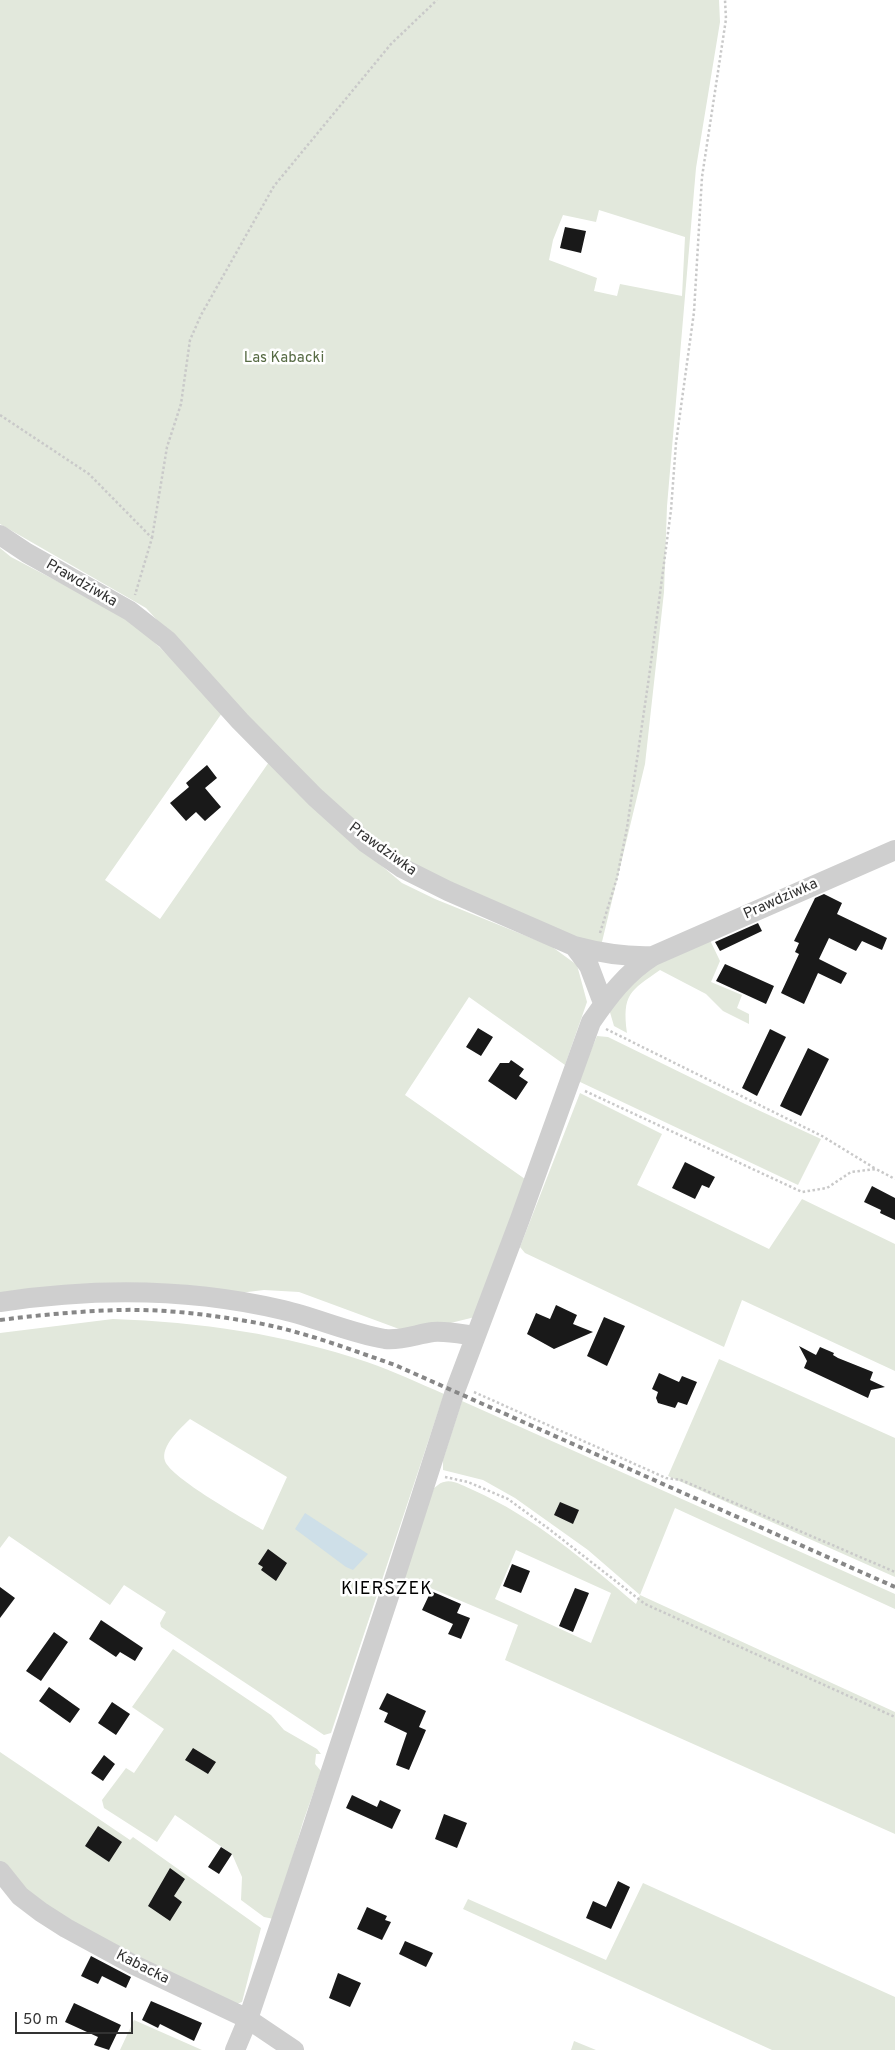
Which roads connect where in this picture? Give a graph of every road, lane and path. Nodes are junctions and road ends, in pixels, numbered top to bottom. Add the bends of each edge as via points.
1 (437, 0) edge
2 (725, 0) edge
3 (0, 415) edge
4 (0, 535) edge
5 (152, 538) junction
6 (130, 612) junction
7 (895, 850) edge
8 (574, 946) junction
9 (594, 951) junction
10 (653, 956) junction
11 (604, 1003) junction
12 (591, 1022) junction
13 (570, 1084) junction
14 (876, 1169) junction
15 (895, 1179) edge
16 (0, 1302) edge
17 (475, 1336) junction
18 (457, 1387) junction
19 (429, 1473) junction
20 (895, 1572) edge
21 (895, 1717) edge
22 (0, 1871) edge
23 (248, 2020) junction
24 (234, 2050) edge
25 (294, 2050) edge

1 - 5 path via 391,44 274,186 202,315 190,340 181,404 167,446
2 - 9 path via 726,19 702,177 694,312 653,649 627,828 617,878
3 - 5 path via 89,474
4 - 6 street, Prawdziwka
5 - 6 path
6 - 8 street, Prawdziwka via 167,640 240,722 366,843 423,880
7 - 10 street, Prawdziwka
8 - 9 street, Prawdziwka
8 - 11 street via 589,966
9 - 10 street, Prawdziwka
10 - 11 street via 626,977
11 - 12 street
12 - 13 street
12 - 14 path via 822,1136
13 - 14 path via 802,1192 827,1188 851,1172
13 - 17 street
14 - 15 path
16 - 17 street via 78,1294 174,1294 282,1310 388,1339 432,1332
17 - 18 street
18 - 19 street
18 - 20 path via 666,1478 681,1480
19 - 21 path via 468,1482 508,1499 645,1604
19 - 23 street
22 - 23 street, Kabacka via 20,1896 66,1928
23 - 24 street
23 - 25 street, Kabacka

